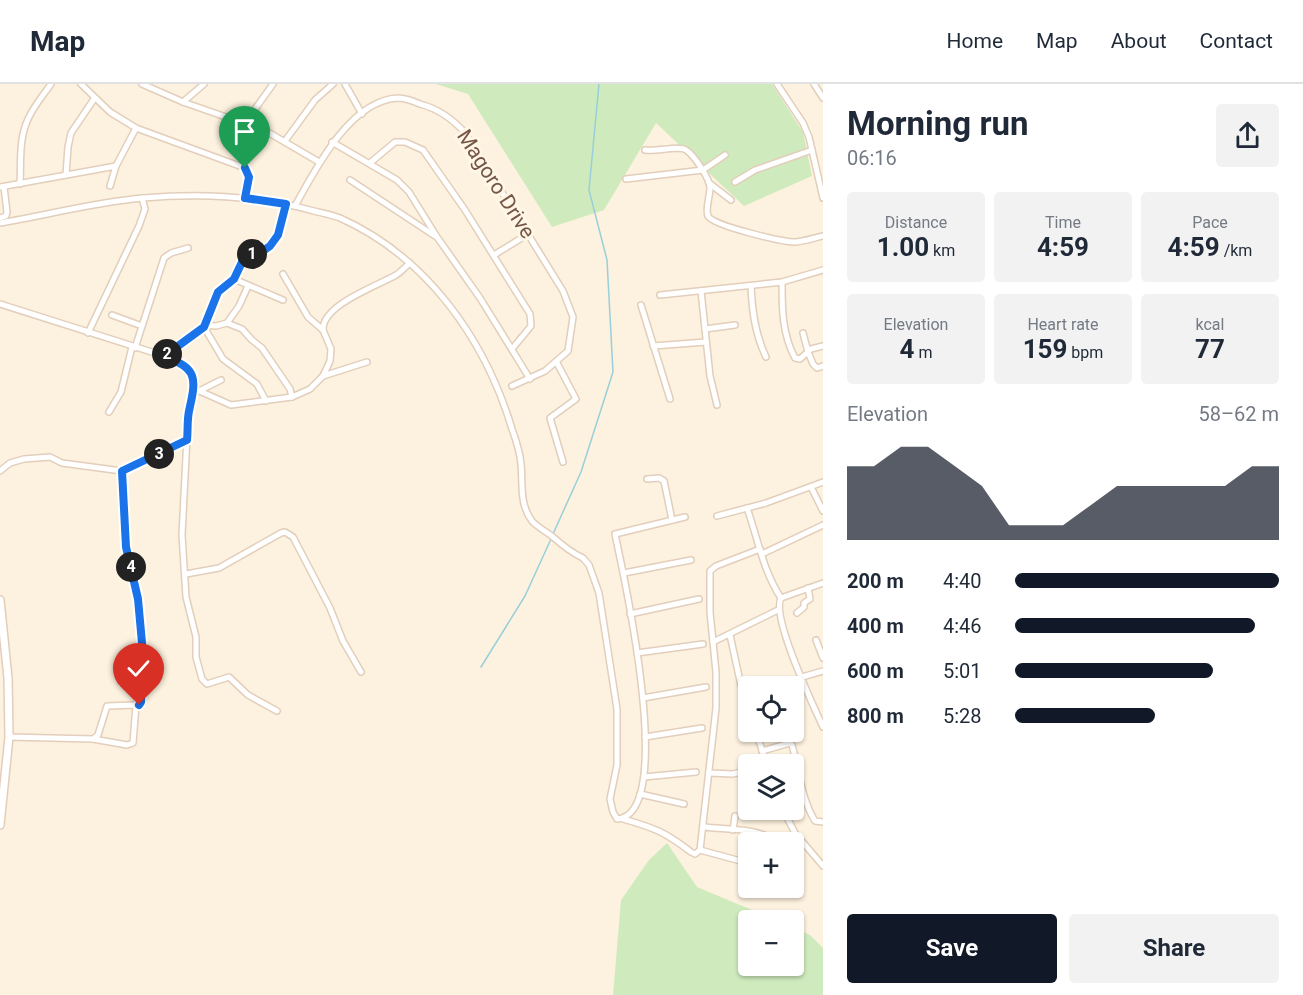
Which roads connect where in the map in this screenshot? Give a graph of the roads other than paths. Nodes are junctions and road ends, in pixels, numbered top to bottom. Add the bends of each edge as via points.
1 (51, 84) edge
2 (142, 84) edge
3 (204, 84) edge
4 (273, 84) edge
5 (333, 84) edge
6 (345, 84) edge
7 (777, 84) edge
8 (814, 84) edge
9 (83, 85) edge
10 (823, 98) edge
11 (94, 99) junction
12 (183, 102) junction
13 (362, 114) junction
14 (245, 123) junction
15 (136, 128) junction
16 (285, 141) junction
17 (332, 142) junction
18 (645, 150) dead end
19 (812, 150) junction
20 (725, 155) dead end
21 (319, 162) junction
22 (370, 163) junction
23 (116, 166) junction
24 (703, 170) junction
25 (66, 176) junction
26 (626, 179) dead end
27 (350, 180) dead end
28 (735, 182) dead end
29 (710, 183) junction
30 (20, 184) junction
31 (110, 186) dead end
32 (2, 187) edge
33 (142, 198) junction
34 (245, 198) junction
35 (823, 198) edge
36 (731, 200) dead end
37 (286, 204) junction
38 (295, 206) junction
39 (0, 218) edge
40 (0, 223) edge
41 (528, 234) junction
42 (823, 236) edge
43 (437, 237) junction
44 (188, 248) dead end
45 (494, 255) junction
46 (410, 262) junction
47 (823, 270) edge
48 (283, 274) dead end
49 (234, 279) junction
50 (782, 282) junction
51 (248, 286) junction
52 (751, 286) junction
53 (701, 291) junction
54 (660, 295) dead end
55 (282, 300) dead end
56 (0, 304) edge
57 (641, 305) dead end
58 (112, 315) dead end
59 (227, 323) junction
60 (735, 325) dead end
61 (142, 326) junction
62 (204, 326) junction
63 (705, 329) junction
64 (323, 330) junction
65 (87, 333) junction
66 (803, 333) dead end
67 (706, 342) junction
68 (653, 346) junction
69 (823, 346) edge
70 (133, 348) junction
71 (512, 349) junction
72 (808, 352) junction
73 (163, 357) junction
74 (766, 357) dead end
75 (330, 361) junction
76 (367, 362) dead end
77 (557, 363) junction
78 (823, 366) edge
79 (336, 372) junction
80 (323, 376) junction
81 (530, 379) junction
82 (221, 380) dead end
83 (512, 387) dead end
84 (197, 390) junction
85 (291, 397) junction
86 (670, 399) dead end
87 (266, 401) junction
88 (717, 405) dead end
89 (109, 412) dead end
90 (187, 440) junction
91 (563, 462) dead end
92 (0, 471) edge
93 (122, 471) junction
94 (647, 479) dead end
95 (823, 482) edge
96 (811, 487) junction
97 (747, 508) junction
98 (823, 511) edge
99 (717, 516) dead end
100 (685, 517) dead end
101 (672, 520) junction
102 (823, 525) edge
103 (761, 552) junction
104 (691, 560) dead end
105 (624, 573) junction
106 (186, 574) junction
107 (823, 583) edge
108 (808, 588) junction
109 (781, 598) junction
110 (699, 599) dead end
111 (0, 600) edge
112 (778, 610) junction
113 (797, 613) dead end
114 (630, 614) junction
115 (730, 634) junction
116 (816, 640) dead end
117 (712, 642) junction
118 (703, 644) dead end
119 (638, 653) junction
120 (823, 658) edge
121 (823, 671) edge
122 (361, 672) dead end
123 (741, 676) edge
124 (802, 676) edge
125 (804, 676) edge
126 (804, 682) edge
127 (706, 687) dead end
128 (643, 698) junction
129 (136, 705) junction
130 (277, 711) dead end
131 (823, 727) edge
132 (702, 728) dead end
133 (9, 737) junction
134 (645, 737) junction
135 (97, 738) junction
136 (759, 742) edge
137 (762, 751) junction
138 (763, 754) edge
139 (696, 772) dead end
140 (709, 773) junction
141 (738, 773) edge
142 (644, 777) junction
143 (640, 794) junction
144 (684, 804) dead end
145 (735, 816) dead end
146 (623, 819) junction
147 (788, 820) edge
148 (823, 822) edge
149 (0, 825) edge
150 (704, 827) junction
151 (733, 830) junction
152 (746, 832) edge
153 (700, 850) junction
154 (738, 860) edge
155 (823, 866) edge

1 - 30 street via 26,122
2 - 12 street
3 - 12 street
4 - 14 street
5 - 16 street via 315,100
6 - 13 street
7 - 19 street via 803,123
8 - 10 street
9 - 11 street
11 - 15 street
11 - 25 street via 71,133
12 - 14 street
13 - 17 street, Magoro Drive
13 - 41 street, Magoro Drive via 402,98 434,107 455,122
14 - 16 street
15 - 23 street
15 - 34 street via 245,168 249,177
16 - 21 street
17 - 21 street, Magoro Drive
17 - 22 street
18 - 24 street via 685,149
19 - 28 street via 755,170
19 - 35 street
20 - 24 street
21 - 38 street, Magoro Drive
22 - 43 street via 416,200
22 - 45 street via 395,142 423,150
23 - 25 street
23 - 31 street
24 - 26 street
24 - 29 street
25 - 30 street
27 - 43 street
29 - 36 street
29 - 42 street via 708,216 726,226 796,242
30 - 32 street
32 - 39 street via 7,212
33 - 34 street
33 - 40 street
33 - 65 street via 145,209 140,223
34 - 37 street
37 - 38 street
37 - 49 street via 278,235 263,251 246,256
38 - 46 street via 338,218 376,237
41 - 45 street
41 - 77 street, Magoro Drive via 563,291 573,317 568,351
43 - 71 street
44 - 61 street via 165,258
45 - 71 street via 532,320
46 - 64 street via 397,274 345,302 325,320
46 - 146 street via 477,345 490,370 521,462 526,511 533,522 589,565 599,593 617,710 617,765 610,800 617,819
47 - 50 street
48 - 64 street via 308,316
49 - 51 street
49 - 62 street via 218,292
50 - 52 street
50 - 72 street via 785,331 793,354 800,359
51 - 55 street
51 - 59 street
52 - 53 street
52 - 74 street via 753,318
53 - 54 street
53 - 63 street
56 - 65 street
57 - 68 street
58 - 61 street
59 - 62 street
59 - 85 street via 242,329 262,348 290,389
60 - 63 street
61 - 70 street
62 - 73 street
62 - 87 street via 223,359 257,384
63 - 67 street
64 - 75 street via 331,349
65 - 70 street
66 - 72 street
67 - 68 street
67 - 88 street
68 - 86 street
69 - 72 street
70 - 73 street
70 - 89 street via 121,392
71 - 81 street
72 - 78 street via 816,368
73 - 84 street via 177,360 188,369
75 - 79 street
75 - 80 street
76 - 79 street
77 - 81 street
77 - 91 street via 576,399 549,422
79 - 80 street
80 - 85 street via 310,389
81 - 83 street
82 - 84 street
84 - 87 street via 227,404
84 - 90 street via 189,413
85 - 87 street
90 - 93 street
90 - 106 street via 182,535
92 - 93 street via 24,459 50,457 62,463
93 - 129 street via 126,547 138,599 142,643 141,702
94 - 101 street via 664,481
95 - 96 street
96 - 97 street
96 - 98 street
97 - 99 street
97 - 103 street
100 - 101 street
101 - 105 street via 615,534
102 - 103 street
103 - 109 street via 767,575
103 - 117 street via 710,571
104 - 105 street
105 - 114 street
106 - 122 street via 219,568 281,533 288,533
106 - 130 street via 186,597 202,679 207,684 230,677 248,695
107 - 108 street
108 - 109 street
108 - 113 street via 810,599
109 - 112 street
110 - 114 street
111 - 133 street via 9,678
112 - 115 street
112 - 124 street
114 - 119 street
115 - 117 street
115 - 123 street
116 - 120 street
117 - 140 street via 716,699
118 - 119 street
119 - 128 street
121 - 125 street
126 - 131 street
127 - 128 street
128 - 134 street
129 - 135 street via 107,706
129 - 135 street via 133,743
132 - 134 street
133 - 135 street
133 - 149 street
134 - 142 street
136 - 137 street
137 - 138 street
137 - 148 street via 792,745 811,814 815,821
139 - 142 street
140 - 141 street
140 - 150 street
142 - 143 street
143 - 144 street
143 - 146 street
145 - 151 street
146 - 153 street via 660,830 695,854
147 - 155 street
150 - 151 street
150 - 153 street
151 - 152 street
153 - 154 street

